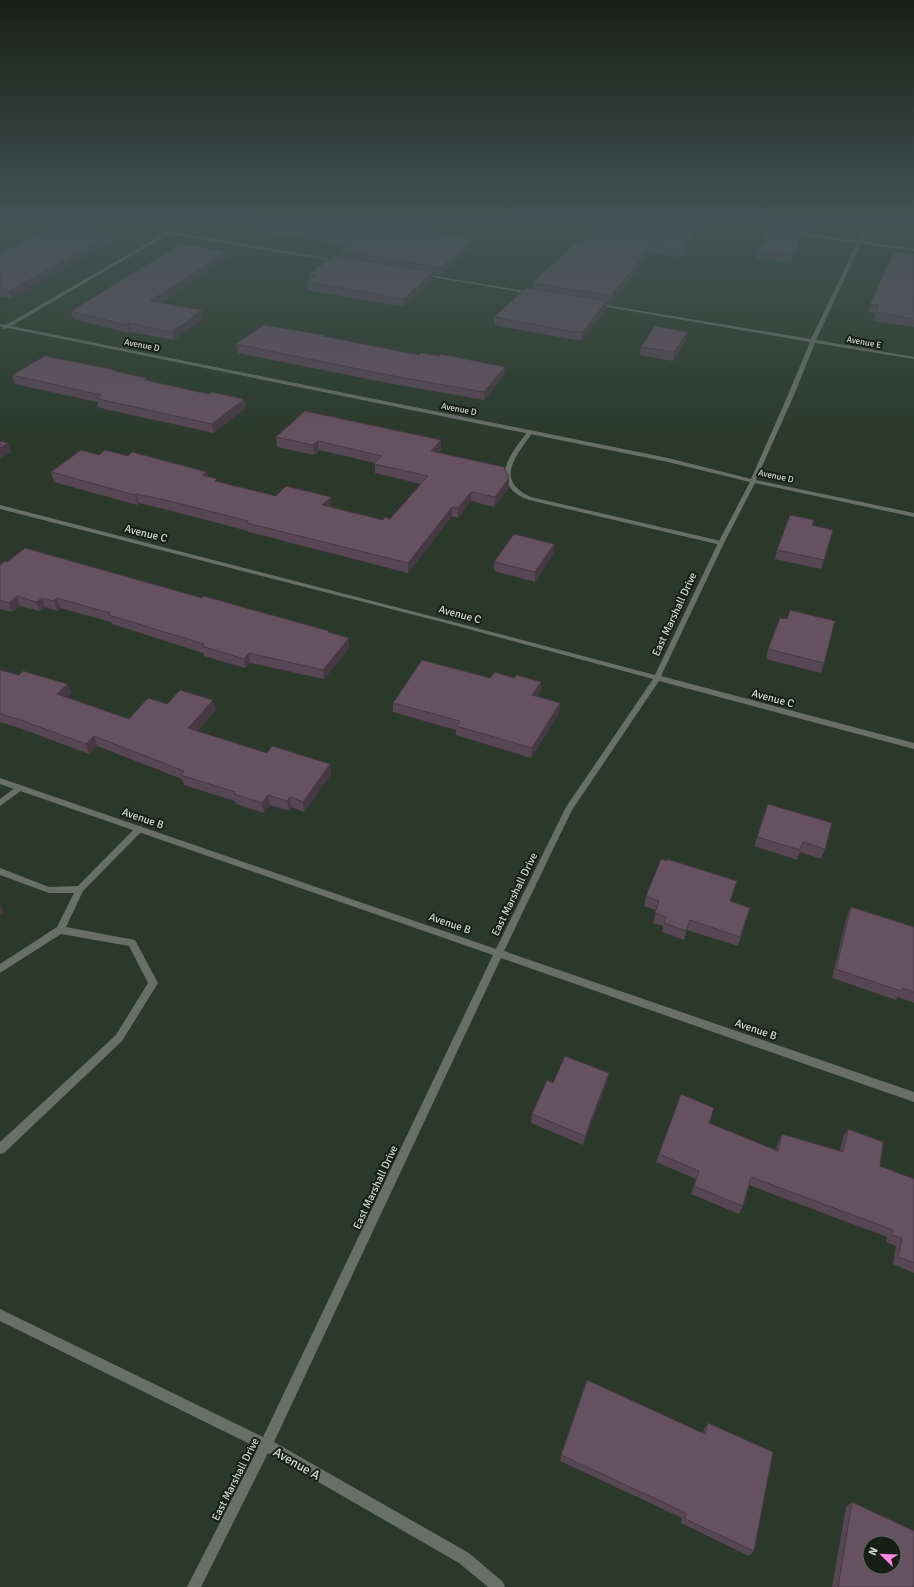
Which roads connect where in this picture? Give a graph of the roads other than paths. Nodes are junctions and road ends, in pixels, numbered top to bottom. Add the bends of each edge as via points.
1 (58, 295) edge
2 (835, 295) edge
3 (589, 302) edge
4 (3, 326) edge
5 (0, 330) edge
6 (813, 341) junction
7 (914, 358) edge
8 (530, 432) junction
9 (753, 481) junction
10 (0, 507) edge
11 (914, 515) edge
12 (721, 543) junction
13 (657, 678) junction
14 (914, 746) edge
15 (0, 781) edge
16 (19, 788) junction
17 (0, 803) edge
18 (139, 829) junction
19 (0, 871) edge
20 (80, 889) junction
21 (60, 930) junction
22 (499, 952) junction
23 (0, 968) edge
24 (914, 1097) edge
25 (0, 1149) edge
26 (0, 1315) edge
27 (266, 1445) junction
28 (194, 1587) edge
29 (498, 1587) edge

1 - 4 street
2 - 6 street, East Marshall Drive
3 - 6 street, Avenue E
4 - 5 street
4 - 8 street, Avenue D
6 - 7 street, Avenue E
6 - 9 street, East Marshall Drive
8 - 9 street, Avenue D via 668,460
8 - 12 street via 508,464 507,479 515,491 529,498
9 - 11 street, Avenue D
9 - 12 street, East Marshall Drive
10 - 13 street, Avenue C
12 - 13 street, East Marshall Drive
13 - 14 street, Avenue C
13 - 22 street, East Marshall Drive via 569,809
15 - 16 street, Avenue B
16 - 17 street
16 - 18 street, Avenue B
18 - 20 street
18 - 22 street, Avenue B
19 - 20 street via 49,890
20 - 21 street
21 - 23 street
21 - 25 street via 132,943 153,984 119,1038
22 - 24 street, Avenue B
22 - 27 street, East Marshall Drive
26 - 27 street, Avenue A
27 - 28 street, East Marshall Drive
27 - 29 street, Avenue A via 464,1558

